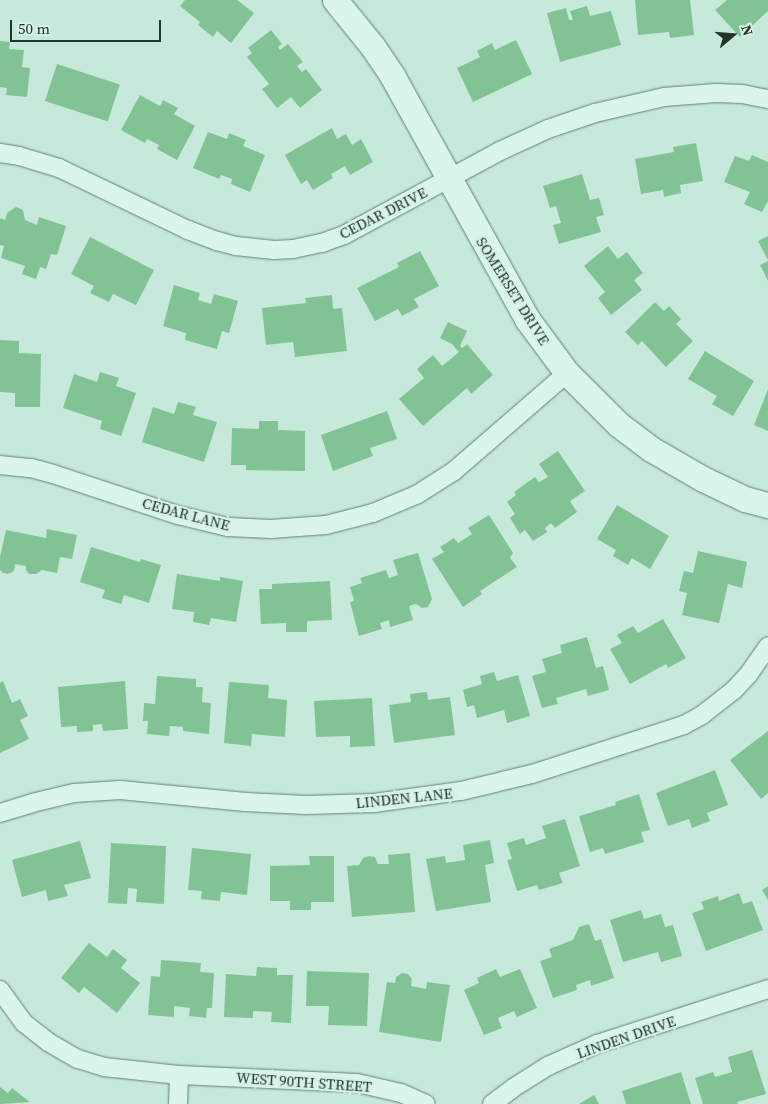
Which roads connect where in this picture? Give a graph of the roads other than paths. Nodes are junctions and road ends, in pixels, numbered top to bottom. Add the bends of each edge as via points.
1 (335, 0) edge
2 (768, 99) edge
3 (0, 153) edge
4 (449, 179) junction
5 (568, 373) junction
6 (0, 465) edge
7 (768, 505) edge
8 (768, 646) edge
9 (0, 813) edge
10 (768, 989) edge
11 (0, 990) edge
12 (179, 1075) junction
13 (178, 1104) edge
14 (426, 1104) edge
15 (492, 1104) edge

1 - 4 street, SOMERSET DRIVE via 393,77
2 - 4 street, CEDAR DRIVE via 716,92 664,97 595,112 548,129
3 - 4 street, CEDAR DRIVE via 59,168 217,241 274,250 322,244
4 - 5 street, SOMERSET DRIVE via 527,319
5 - 6 street, CEDAR LANE via 454,471 418,494 373,513 326,525 271,529 228,527 178,515 31,468
5 - 7 street, SOMERSET DRIVE via 618,424 651,449 703,479 745,499
8 - 9 street, LINDEN LANE via 734,690 684,725 532,774 461,791 374,803 306,805 120,790 74,793
10 - 15 street, LINDEN DRIVE via 597,1044 548,1066
11 - 12 street, WEST 90TH STREET via 24,1023 78,1059 120,1070
12 - 13 street
12 - 14 street, WEST 90TH STREET via 357,1083 402,1093

